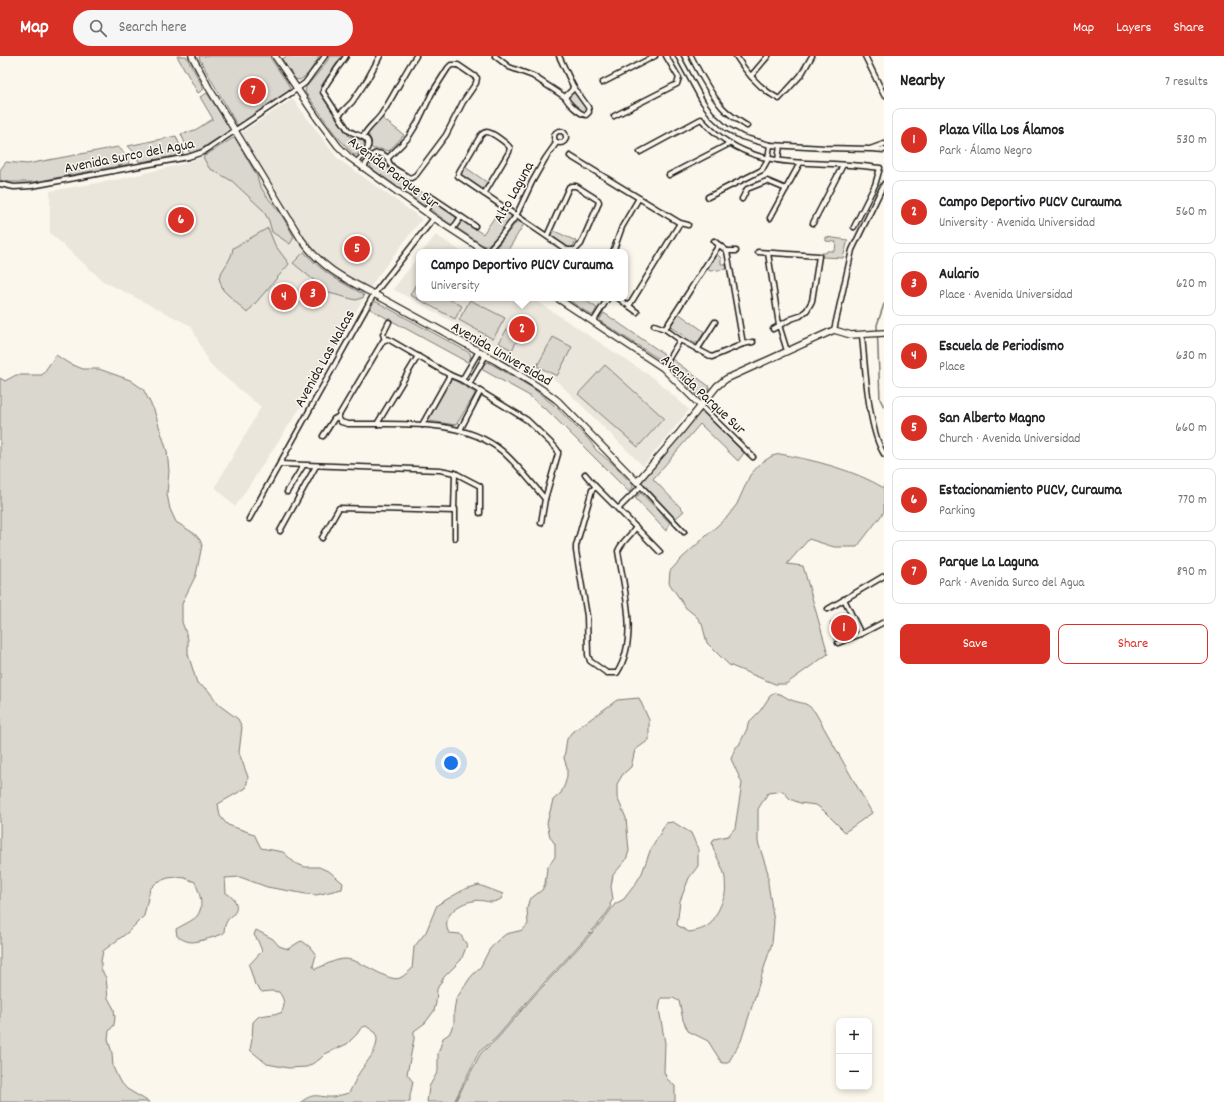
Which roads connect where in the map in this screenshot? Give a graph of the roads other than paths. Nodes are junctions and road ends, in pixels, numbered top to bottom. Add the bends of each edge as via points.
1 (192, 56) edge
2 (275, 56) edge
3 (325, 56) edge
4 (346, 56) edge
5 (380, 56) edge
6 (416, 56) edge
7 (494, 56) edge
8 (559, 56) edge
9 (655, 56) edge
10 (666, 56) edge
11 (678, 56) edge
12 (691, 56) edge
13 (736, 56) edge
14 (768, 56) edge
15 (812, 56) edge
16 (865, 56) edge
17 (751, 76) junction
18 (602, 83) dead end
19 (573, 86) junction
20 (298, 88) junction
21 (884, 95) edge
22 (565, 97) junction
23 (339, 115) junction
24 (614, 116) dead end
25 (748, 126) dead end
26 (236, 131) junction
27 (363, 137) junction
28 (557, 142) dead end
29 (730, 144) junction
30 (884, 144) edge
31 (770, 145) junction
32 (780, 146) junction
33 (870, 149) junction
34 (884, 150) edge
35 (640, 152) dead end
36 (570, 156) dead end
37 (388, 158) junction
38 (768, 159) junction
39 (778, 160) junction
40 (356, 163) junction
41 (800, 163) junction
42 (843, 164) junction
43 (363, 168) junction
44 (669, 175) dead end
45 (0, 184) edge
46 (884, 184) edge
47 (786, 189) junction
48 (484, 194) junction
49 (708, 197) dead end
50 (639, 198) junction
51 (742, 199) dead end
52 (424, 211) junction
53 (516, 216) junction
54 (461, 217) junction
55 (434, 218) junction
56 (770, 218) dead end
57 (813, 222) dead end
58 (680, 223) junction
59 (688, 225) dead end
60 (475, 226) dead end
61 (854, 227) dead end
62 (452, 230) junction
63 (547, 236) junction
64 (714, 241) dead end
65 (719, 245) junction
66 (482, 249) edge
67 (490, 249) edge
68 (566, 249) edge
69 (576, 249) edge
70 (614, 249) edge
71 (728, 250) junction
72 (736, 251) dead end
73 (758, 252) dead end
74 (768, 253) junction
75 (374, 294) junction
76 (562, 301) edge
77 (606, 301) edge
78 (622, 301) edge
79 (629, 306) junction
80 (636, 312) dead end
81 (389, 322) dead end
82 (593, 322) junction
83 (715, 322) dead end
84 (654, 324) dead end
85 (779, 325) junction
86 (665, 329) junction
87 (773, 329) dead end
88 (834, 330) junction
89 (879, 333) edge
90 (862, 334) junction
91 (385, 340) junction
92 (680, 340) junction
93 (753, 342) dead end
94 (743, 344) junction
95 (697, 350) junction
96 (787, 350) junction
97 (479, 351) junction
98 (486, 355) junction
99 (418, 356) junction
100 (663, 368) junction
101 (450, 375) junction
102 (462, 380) junction
103 (469, 384) junction
104 (480, 392) junction
105 (701, 406) junction
106 (338, 417) junction
107 (377, 424) junction
108 (422, 425) junction
109 (460, 430) junction
110 (324, 436) dead end
111 (884, 454) edge
112 (753, 458) dead end
113 (280, 464) junction
114 (303, 466) junction
115 (316, 466) junction
116 (455, 473) junction
117 (585, 474) dead end
118 (639, 484) junction
119 (596, 488) junction
120 (287, 492) dead end
121 (545, 499) junction
122 (455, 508) junction
123 (618, 509) junction
124 (480, 513) dead end
125 (249, 519) dead end
126 (540, 523) dead end
127 (636, 527) junction
128 (280, 530) dead end
129 (684, 532) dead end
130 (322, 538) dead end
131 (455, 538) dead end
132 (660, 552) dead end
133 (884, 576) edge
134 (844, 599) junction
135 (828, 609) dead end
136 (884, 622) edge
137 (861, 634) junction
138 (838, 643) dead end

1 - 26 street, Avenida Universidad
2 - 20 street, Avenida Parque Sur
3 - 20 street, Avenida Surco del Agua
4 - 23 street via 324,87 324,94
5 - 23 street via 352,102
6 - 27 street via 380,116
7 - 22 street via 509,67 533,76
8 - 19 street
9 - 18 street
10 - 24 street via 679,78 677,84
11 - 31 street via 713,116 742,138
12 - 25 street via 722,107
13 - 17 street
14 - 17 street
15 - 17 street via 801,75 779,98 768,93
16 - 21 street
19 - 22 street
19 - 22 street via 589,112 583,114
20 - 26 street, Avenida Surco del Agua
20 - 40 street, Avenida Parque Sur via 338,146
23 - 27 street via 348,130
26 - 45 street, Avenida Surco del Agua via 202,152 188,157 32,186 14,187
26 - 75 street, Avenida Universidad via 301,239 314,255 338,276
27 - 40 street via 369,146
28 - 53 street, Alto Laguna via 532,182
29 - 35 street via 712,132 701,119
29 - 38 street
29 - 44 street
30 - 33 street
31 - 32 street
31 - 38 street
32 - 33 street
32 - 39 street
33 - 34 street
36 - 50 street
37 - 37 street via 388,163 408,178 416,175 446,135 477,78 458,66 448,68 408,138
37 - 43 street via 382,153 376,153
38 - 39 street
38 - 49 street via 762,170
39 - 41 street
40 - 43 street, Avenida Parque Sur
41 - 42 street
41 - 47 street
42 - 57 street
42 - 61 street via 880,168 875,185
43 - 52 street, Avenida Parque Sur
46 - 88 street via 852,250
47 - 51 street via 767,181 747,189
47 - 56 street
48 - 48 street via 510,148 507,143 486,132 481,135 458,176
48 - 53 street
50 - 58 street
50 - 70 street via 622,227
52 - 54 street via 432,197
52 - 55 street, Avenida Parque Sur
53 - 63 street
53 - 67 street, Alto Laguna
54 - 60 street
54 - 62 street
55 - 62 street, Avenida Parque Sur
55 - 75 street, Avenida Las Nalcas
58 - 59 street
58 - 79 street
62 - 66 street, Avenida Parque Sur
63 - 68 street
63 - 69 street via 569,187 576,186 599,202 581,244
64 - 65 street
65 - 71 street
65 - 86 street
71 - 72 street
71 - 94 street
73 - 74 street
74 - 85 street
74 - 85 street via 819,256 809,308 800,316
75 - 97 street, Avenida Universidad
75 - 113 street, Avenida Las Nalcas
76 - 82 street, Avenida Parque Sur
77 - 82 street
78 - 79 street
79 - 80 street
81 - 91 street via 383,334
82 - 100 street, Avenida Parque Sur
83 - 95 street
84 - 86 street
85 - 87 street
85 - 96 street
86 - 92 street
88 - 90 street via 851,335
88 - 96 street
89 - 90 street
90 - 111 street via 870,405 878,445
91 - 99 street via 388,339
91 - 106 street
92 - 95 street
92 - 100 street
93 - 94 street
94 - 95 street via 712,357
96 - 105 street via 721,382
97 - 98 street, Avenida Universidad
97 - 102 street
98 - 103 street
98 - 118 street, Avenida Universidad via 558,401
99 - 101 street
99 - 107 street
100 - 105 street, Avenida Parque Sur
101 - 102 street
101 - 108 street
102 - 103 street
103 - 104 street
104 - 109 street
104 - 121 street via 527,420 558,451
105 - 112 street, Avenida Parque Sur
105 - 118 street
106 - 107 street via 341,422 348,424
106 - 110 street via 334,419
107 - 108 street
108 - 109 street
109 - 121 street via 480,436 502,451
113 - 114 street
113 - 125 street, Avenida Las Nalcas
114 - 115 street
114 - 120 street
115 - 116 street via 440,470
115 - 128 street
116 - 122 street
116 - 124 street via 480,486
117 - 119 street
118 - 123 street
118 - 129 street, Avenida Universidad
119 - 123 street
119 - 127 street via 592,490 576,551 587,616 588,655 590,662 607,673 617,672 628,646 628,614 618,551 622,542
121 - 126 street
122 - 130 street via 452,511 339,508
122 - 131 street
123 - 127 street
127 - 132 street
133 - 134 street
134 - 135 street
134 - 137 street
136 - 137 street
137 - 138 street

